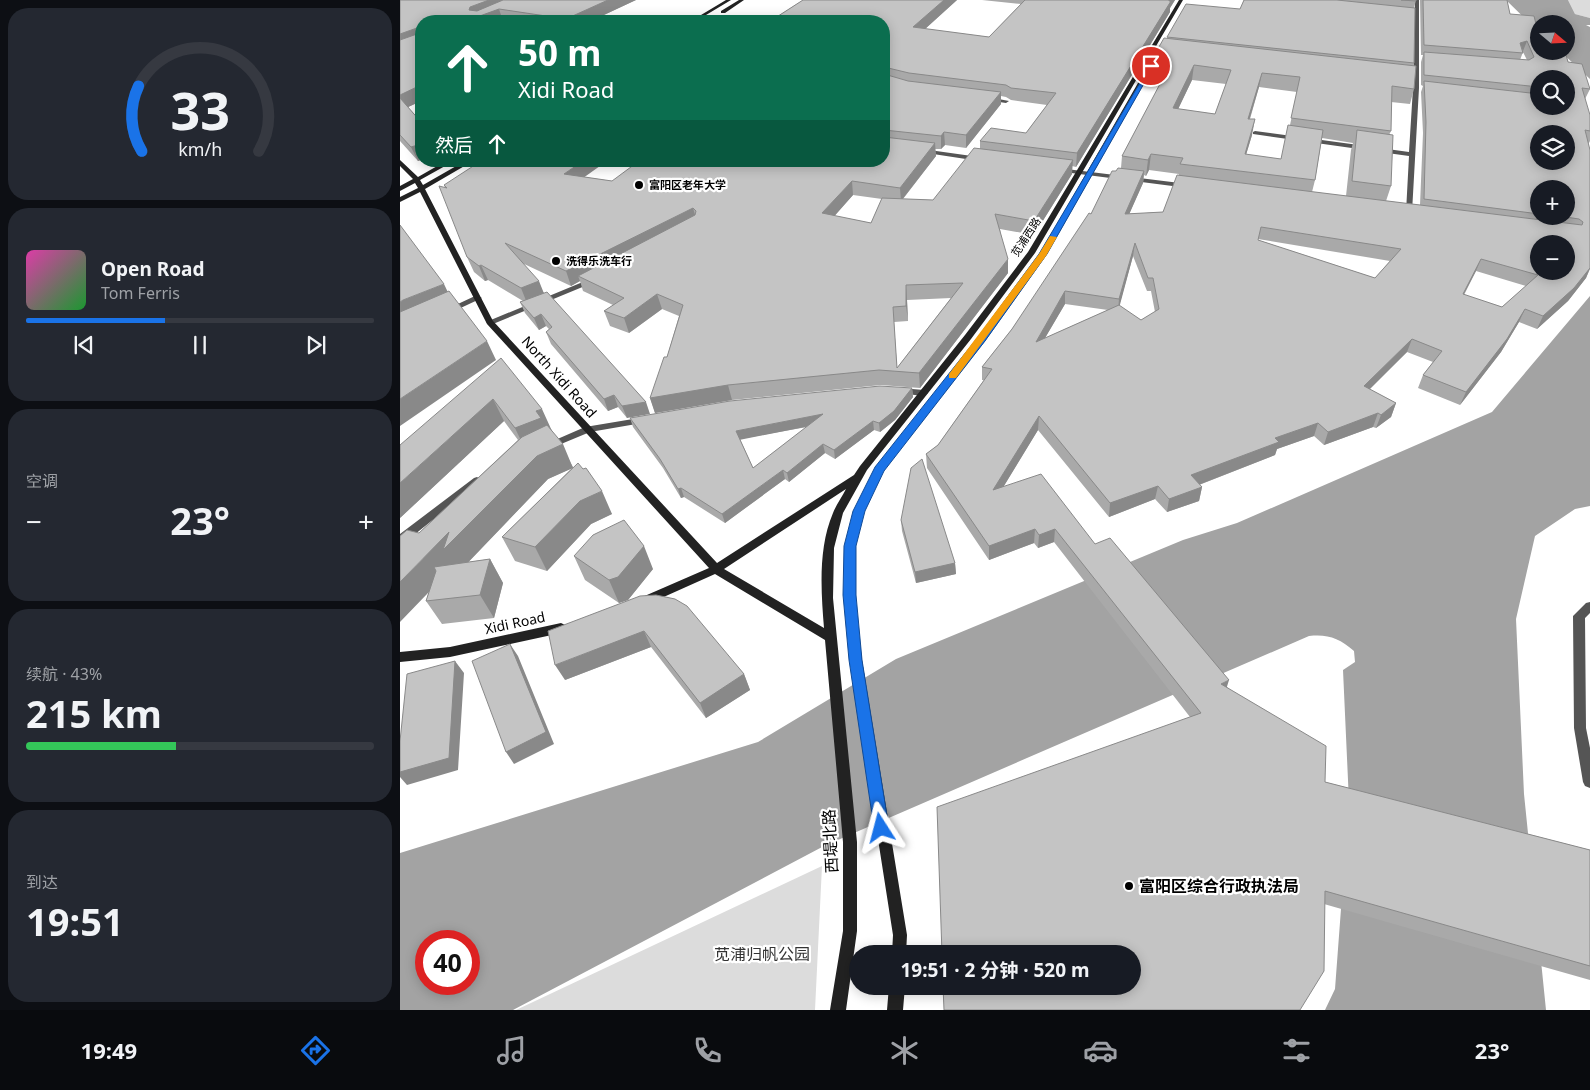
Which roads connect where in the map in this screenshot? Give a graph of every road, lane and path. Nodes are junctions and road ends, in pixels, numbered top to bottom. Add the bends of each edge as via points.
1 (729, 0) edge
2 (742, 0) edge
3 (1181, 0) edge
4 (1188, 0) edge
5 (1417, 0) edge
6 (1407, 14) edge
7 (703, 15) edge
8 (717, 15) edge
9 (1416, 15) junction
10 (1415, 58) junction
11 (1425, 59) edge
12 (1406, 77) edge
13 (1416, 78) junction
14 (1416, 88) junction
15 (1425, 89) edge
16 (977, 98) edge
17 (1006, 101) edge
18 (1255, 134) edge
19 (913, 150) edge
20 (1411, 154) junction
21 (992, 160) edge
22 (400, 162) edge
23 (440, 167) edge
24 (460, 167) edge
25 (1050, 168) edge
26 (1080, 172) junction
27 (1089, 174) junction
28 (417, 180) junction
29 (1196, 187) edge
30 (400, 189) edge
31 (421, 189) junction
32 (400, 200) edge
33 (1399, 211) edge
34 (1409, 212) junction
35 (1418, 214) edge
36 (601, 277) edge
37 (478, 298) junction
38 (443, 312) edge
39 (490, 322) junction
40 (890, 390) edge
41 (924, 393) junction
42 (655, 418) edge
43 (588, 429) junction
44 (536, 452) edge
45 (861, 471) junction
46 (484, 474) edge
47 (400, 540) edge
48 (716, 569) junction
49 (631, 606) edge
50 (1590, 606) edge
51 (569, 626) edge
52 (830, 638) junction
53 (400, 657) edge
54 (1590, 782) edge
55 (899, 945) edge
56 (896, 995) edge
57 (838, 1010) edge
58 (895, 1010) edge

1 - 7 street
2 - 8 street
3 - 26 street, 苋浦西路
4 - 27 street, 苋浦西路
5 - 9 street
6 - 9 street
9 - 10 street
10 - 11 street
10 - 13 street
12 - 13 street
13 - 14 street
14 - 15 street
14 - 20 street
16 - 17 street
18 - 20 street
19 - 21 street
20 - 34 street
22 - 28 street
23 - 28 street
24 - 31 street
25 - 26 street
26 - 27 street
26 - 41 street, 苋浦西路 via 1031,253
27 - 29 street
27 - 55 street, 苋浦西路 via 1043,254 982,339 879,470 859,511 850,546 849,595 856,660
28 - 30 street
28 - 31 street, North Xidi Road
31 - 32 street
31 - 37 street, North Xidi Road
33 - 34 street
34 - 35 street
36 - 39 street
37 - 38 street
37 - 39 street, North Xidi Road
39 - 43 street, North Xidi Road
40 - 41 street
41 - 45 street, 苋浦西路
42 - 43 street
43 - 44 street
43 - 48 street, North Xidi Road
45 - 48 street via 823,501
45 - 52 street via 838,513 829,548 827,598
46 - 47 street
48 - 49 street
48 - 52 street
50 - 54 street via 1579,616 1580,728
51 - 53 street, Xidi Road via 450,652
52 - 57 street, 西堤北路 via 850,842 850,931
56 - 58 street

